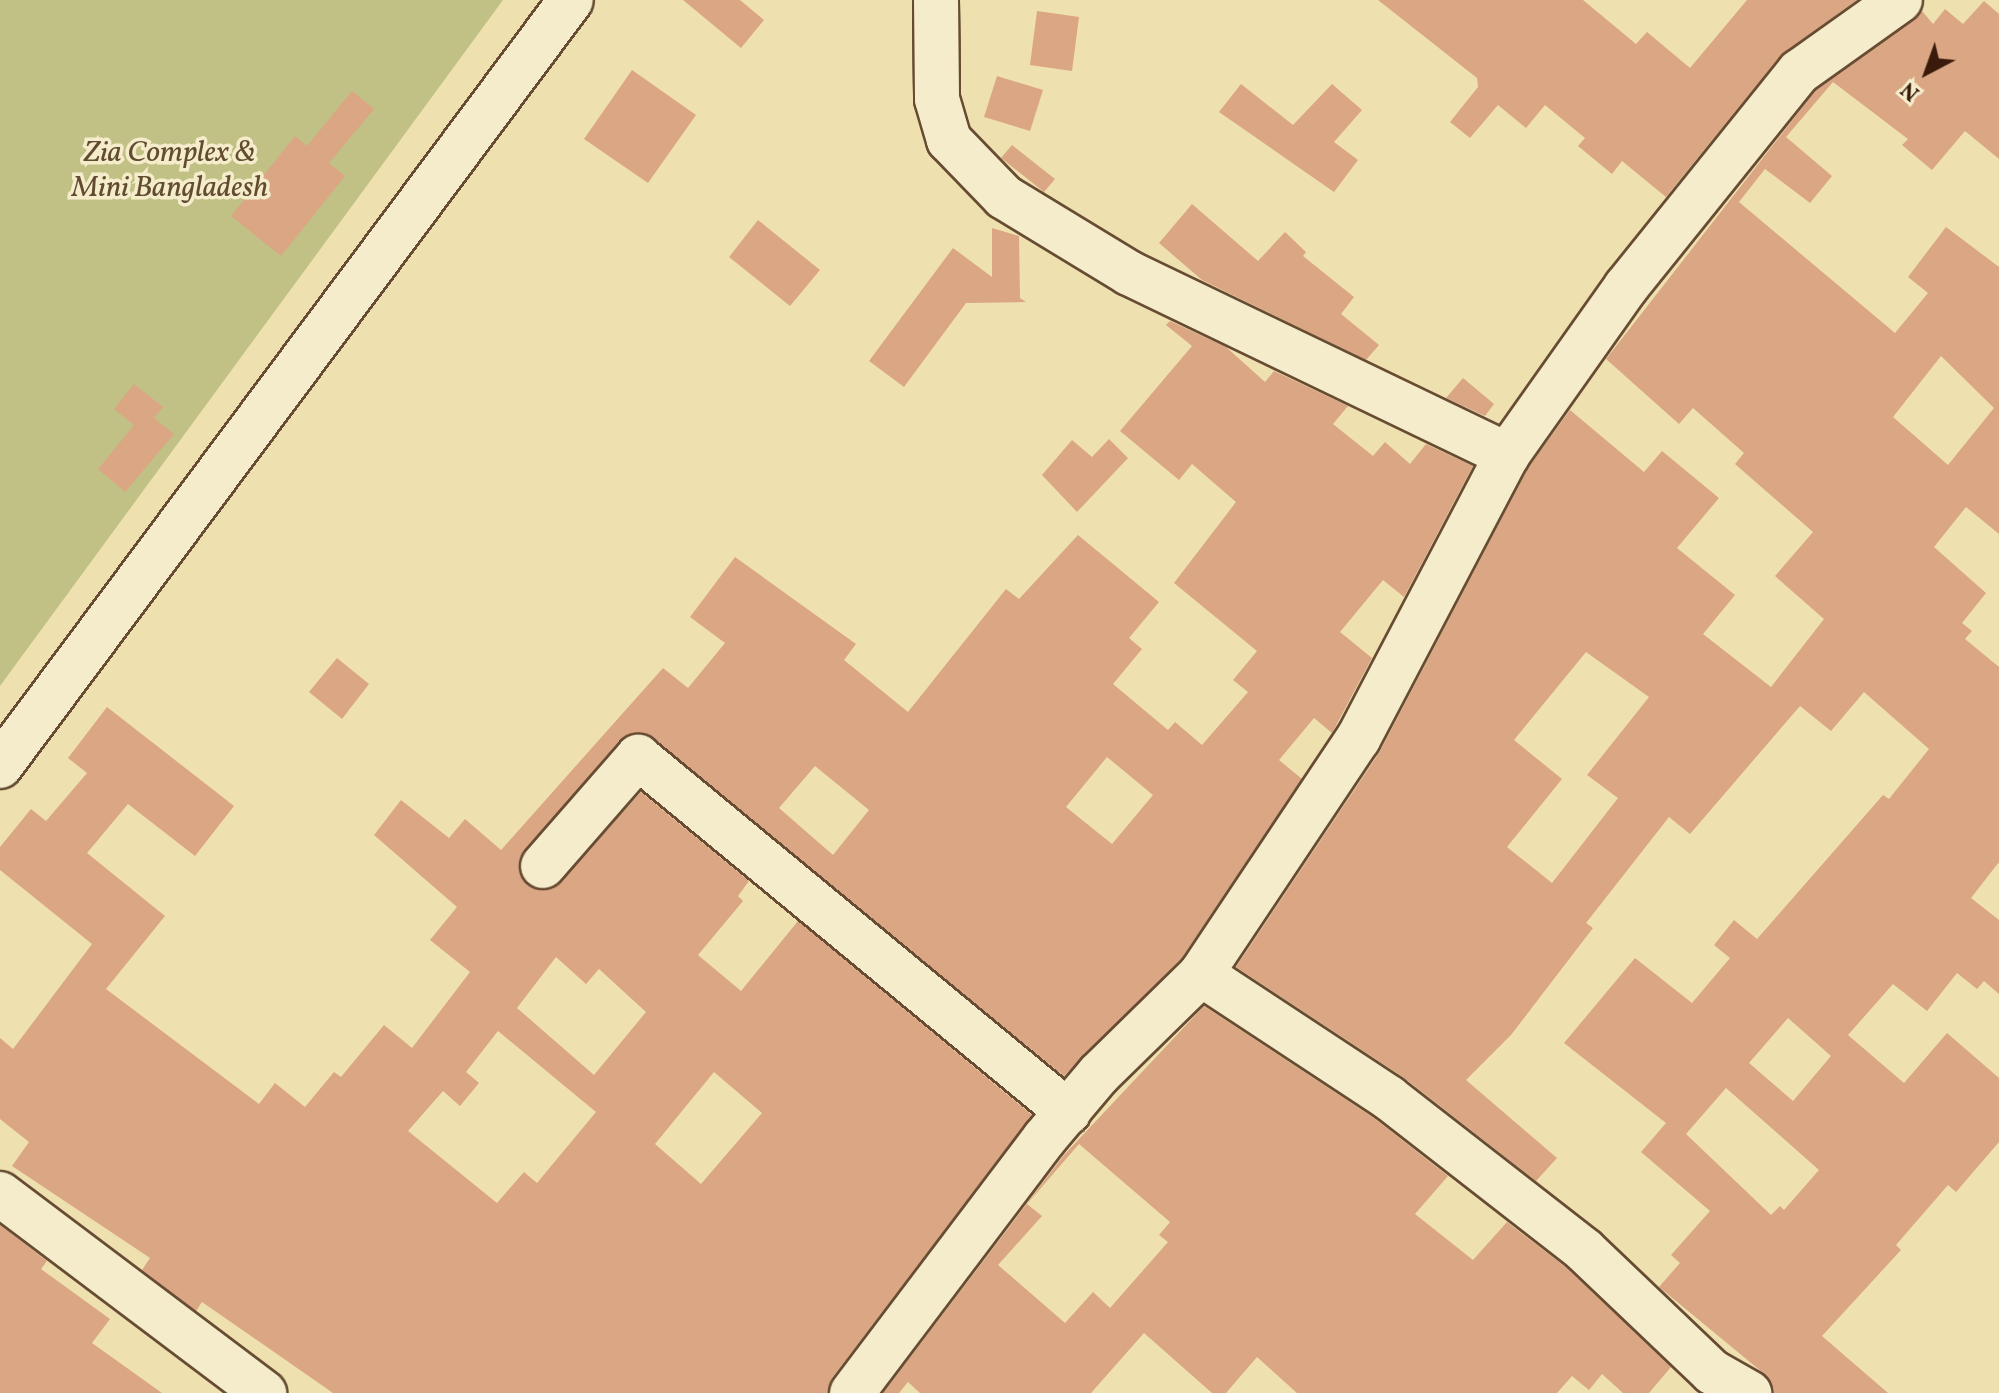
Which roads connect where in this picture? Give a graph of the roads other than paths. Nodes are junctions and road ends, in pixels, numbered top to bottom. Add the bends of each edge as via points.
1 (571, 0) edge
2 (936, 0) edge
3 (1900, 0) edge
4 (1507, 455) junction
5 (0, 766) edge
6 (543, 866) dead end
7 (1201, 974) junction
8 (1068, 1112) junction
9 (0, 1194) edge
10 (264, 1393) edge
11 (852, 1393) edge
12 (1749, 1393) edge

1 - 5 street
2 - 4 street via 937,99 949,140 1004,197 1129,273
3 - 4 street via 1799,72 1626,287
4 - 7 street via 1358,739
6 - 8 street via 638,757
7 - 8 street
7 - 12 street via 1389,1098 1584,1250 1712,1372
8 - 11 street
9 - 10 street

